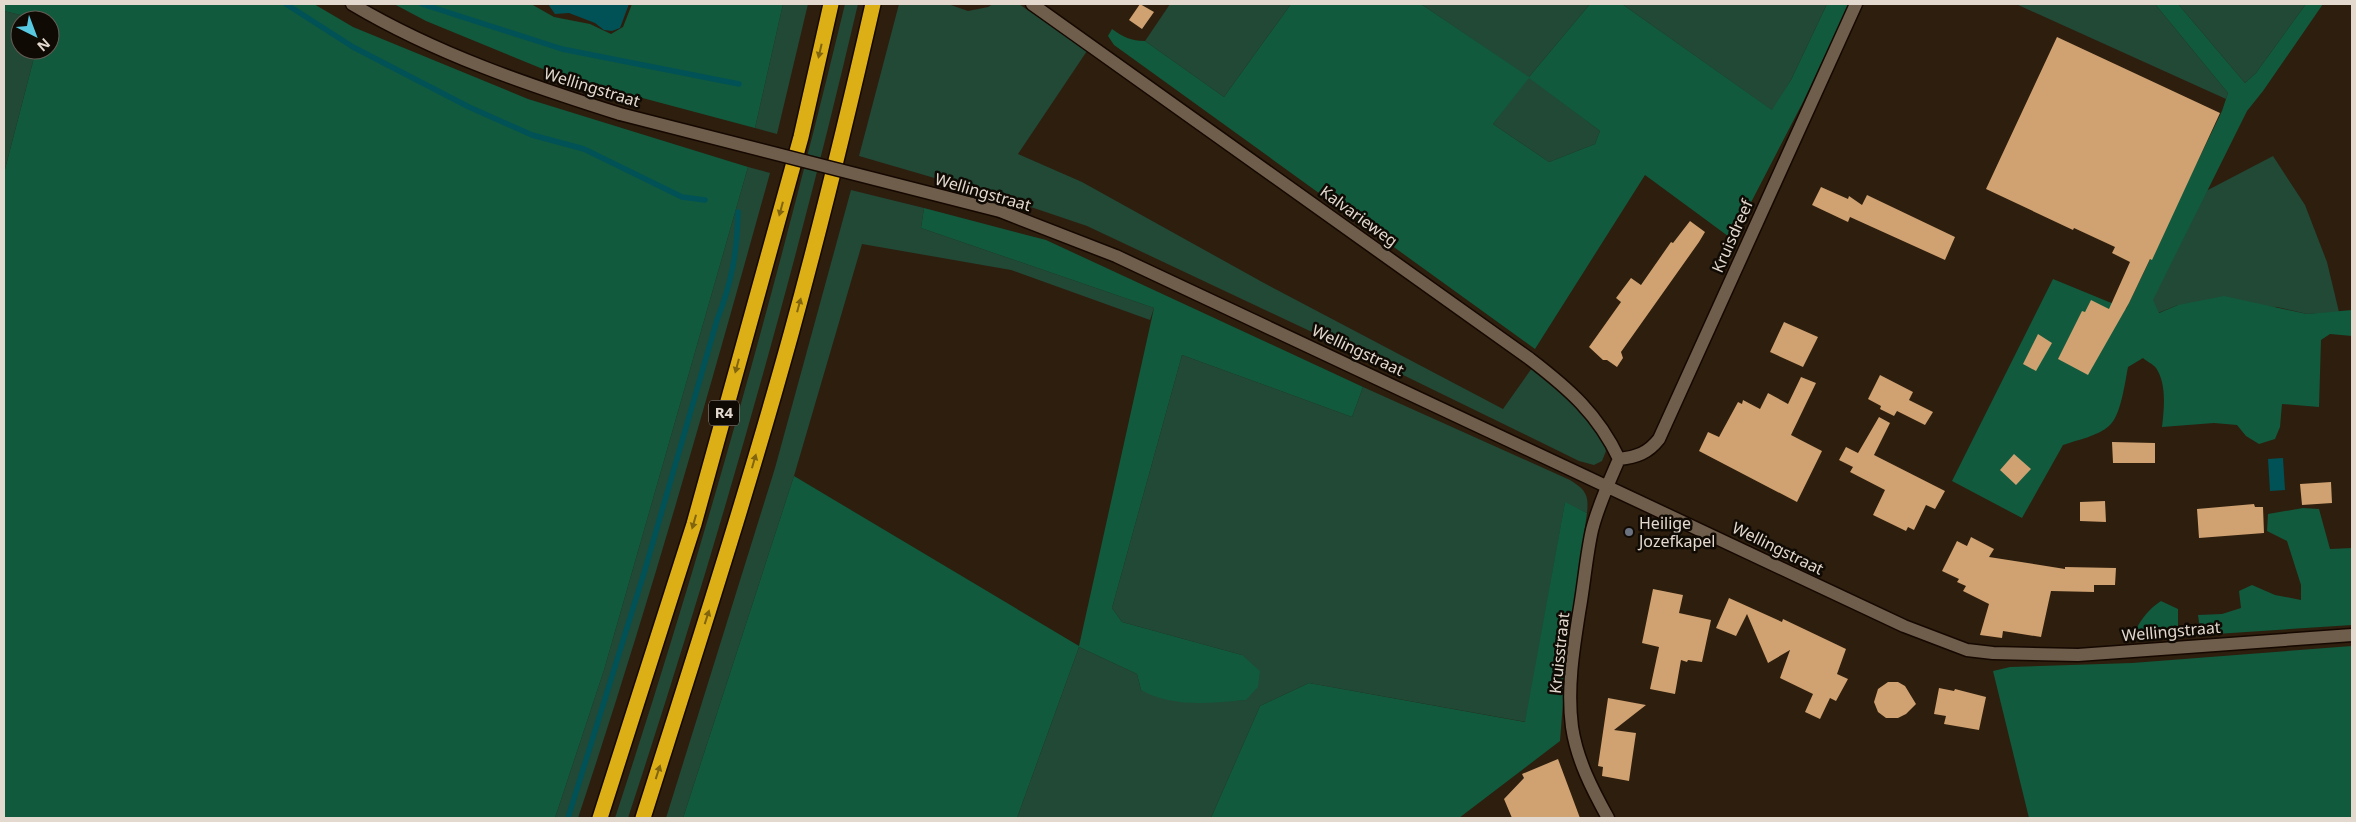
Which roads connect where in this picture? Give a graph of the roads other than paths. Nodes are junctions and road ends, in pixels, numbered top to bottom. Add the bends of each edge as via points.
1 (352, 4) edge
2 (831, 4) edge
3 (873, 4) edge
4 (1032, 4) edge
5 (1856, 4) edge
6 (1619, 459) junction
7 (1607, 488) junction
8 (2352, 635) edge
9 (600, 818) edge
10 (643, 818) edge
11 (1608, 818) edge

1 - 7 street, Wellingstraat, bridge via 427,43 531,86 620,114 1000,211 1116,256 1575,470
2 -> 9 highway, R4 via 801,136 694,524
10 -> 3 highway via 733,533 791,334
4 - 6 street, Kalvarieweg via 1538,365 1590,411
5 - 6 street, Kruisdreef via 1658,439 1650,450 1635,458
6 - 7 street
7 - 8 street, Wellingstraat via 1904,626 1967,650 2078,655
7 - 11 street, Kruisstraat via 1592,530 1572,658 1570,695 1572,727 1580,761

